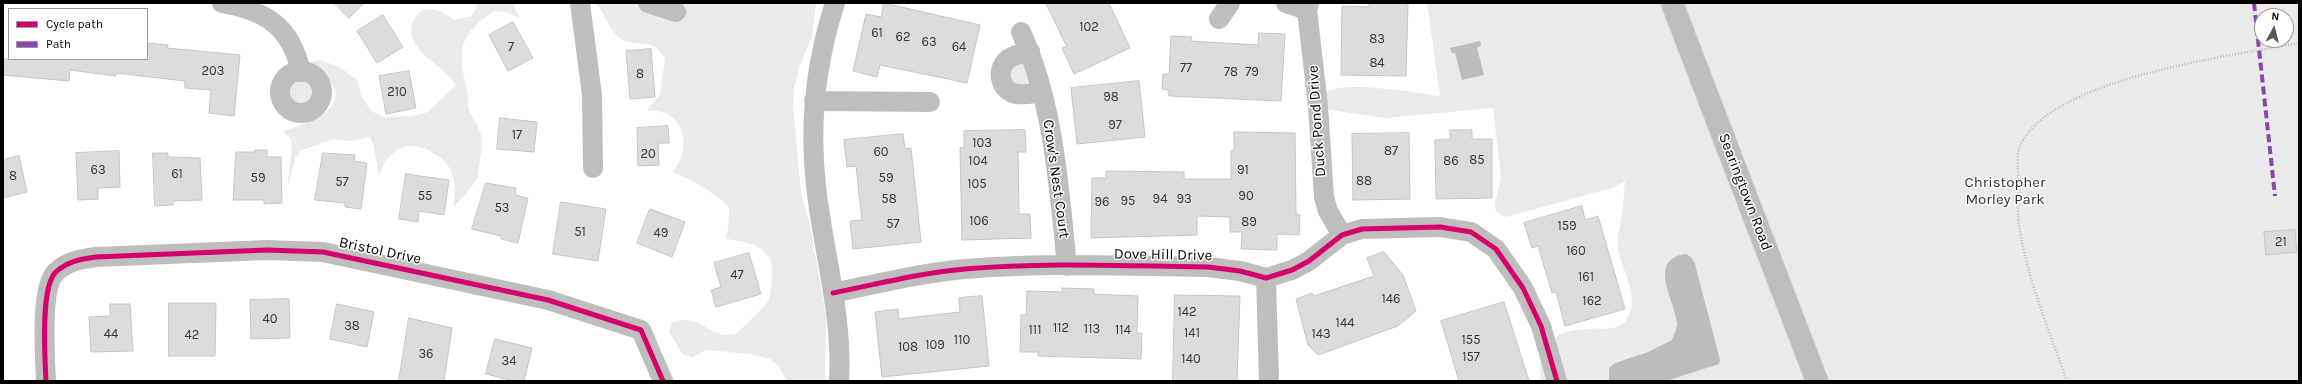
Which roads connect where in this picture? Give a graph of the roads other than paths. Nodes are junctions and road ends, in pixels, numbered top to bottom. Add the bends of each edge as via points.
1 (222, 3) edge
2 (580, 3) edge
3 (648, 3) edge
4 (835, 3) edge
5 (1286, 3) edge
6 (1672, 3) edge
7 (1308, 7) edge
8 (676, 12) dead end
9 (1021, 32) dead end
10 (1030, 51) junction
11 (301, 72) dead end
12 (1042, 92) junction
13 (814, 100) junction
14 (930, 102) dead end
15 (593, 168) dead end
16 (1342, 235) junction
17 (1067, 266) junction
18 (1266, 278) junction
19 (833, 293) junction
20 (46, 381) edge
21 (662, 381) edge
22 (839, 381) edge
23 (1268, 381) edge
24 (1558, 381) edge
25 (1817, 381) edge

1 - 11 street via 260,14 279,26 292,44
2 - 15 street via 592,94
3 - 8 street
4 - 13 street via 819,65
5 - 7 street
6 - 25 main road, Searingtown Road
7 - 16 street, Duck Pond Drive via 1324,197 1328,211
9 - 10 street, Crow's Nest Court
10 - 12 street, Crow's Nest Court
10 - 12 street via 1006,61 1002,66 1000,78 1002,84 1011,92
12 - 17 street, Crow's Nest Court via 1061,207
13 - 14 street
13 - 19 street via 816,186
16 - 18 street via 1309,261 1292,270
16 - 24 street via 1362,229 1394,227 1440,227 1471,232 1496,249 1523,288 1541,326
17 - 18 street, Dove Hill Drive via 1208,267 1240,271
17 - 19 street, Dove Hill Drive via 963,269
18 - 23 street
19 - 22 street via 840,345
20 - 21 street, Bristol Drive via 45,316 48,291 55,272 74,260 291,250 347,256 548,300 641,330

